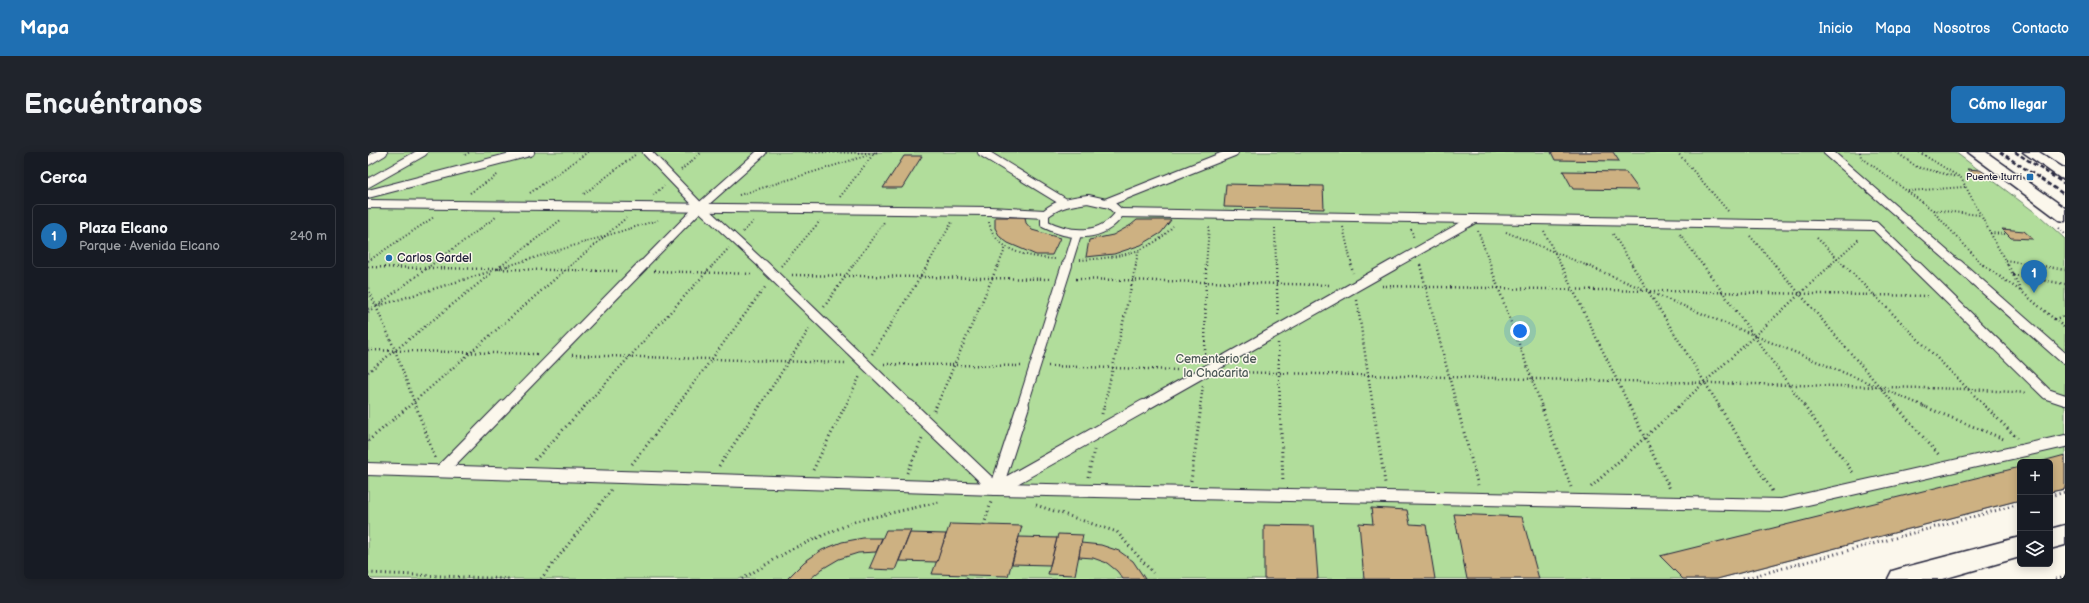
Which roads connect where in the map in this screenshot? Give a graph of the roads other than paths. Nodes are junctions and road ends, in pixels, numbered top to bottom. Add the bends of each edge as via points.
1 (383, 152) edge
2 (423, 152) edge
3 (530, 152) edge
4 (646, 152) edge
5 (762, 152) edge
6 (982, 152) edge
7 (1234, 152) edge
8 (1828, 152) edge
9 (1976, 152) edge
10 (2030, 152) edge
11 (368, 160) edge
12 (2065, 175) edge
13 (368, 183) edge
14 (368, 194) edge
15 (1064, 202) junction
16 (1108, 202) junction
17 (368, 204) edge
18 (700, 207) junction
19 (1120, 213) junction
20 (1045, 214) junction
21 (2065, 216) edge
22 (1474, 219) junction
23 (1077, 234) junction
24 (2065, 359) edge
25 (2065, 400) edge
26 (2065, 441) edge
27 (368, 469) edge
28 (441, 472) junction
29 (996, 489) junction
30 (2065, 535) edge
31 (2053, 538) edge
32 (2017, 548) edge
33 (1902, 579) edge

1 - 11 lane
2 - 13 lane
3 - 14 lane
4 - 18 lane
5 - 18 lane
6 - 15 lane
7 - 16 lane
8 - 24 lane
9 - 21 main road
10 - 12 street
15 - 16 lane via 1088,199
15 - 20 lane via 1052,207
16 - 19 lane
17 - 18 lane
18 - 20 lane via 959,210
18 - 28 lane
18 - 29 lane
19 - 22 lane
19 - 23 lane via 1115,223 1099,231
20 - 23 lane via 1045,224 1057,232
22 - 25 lane via 1875,226 2047,394
22 - 29 lane
23 - 29 lane
26 - 29 lane via 1781,505
27 - 28 lane
28 - 29 lane
30 - 31 main road
32 - 33 main road

